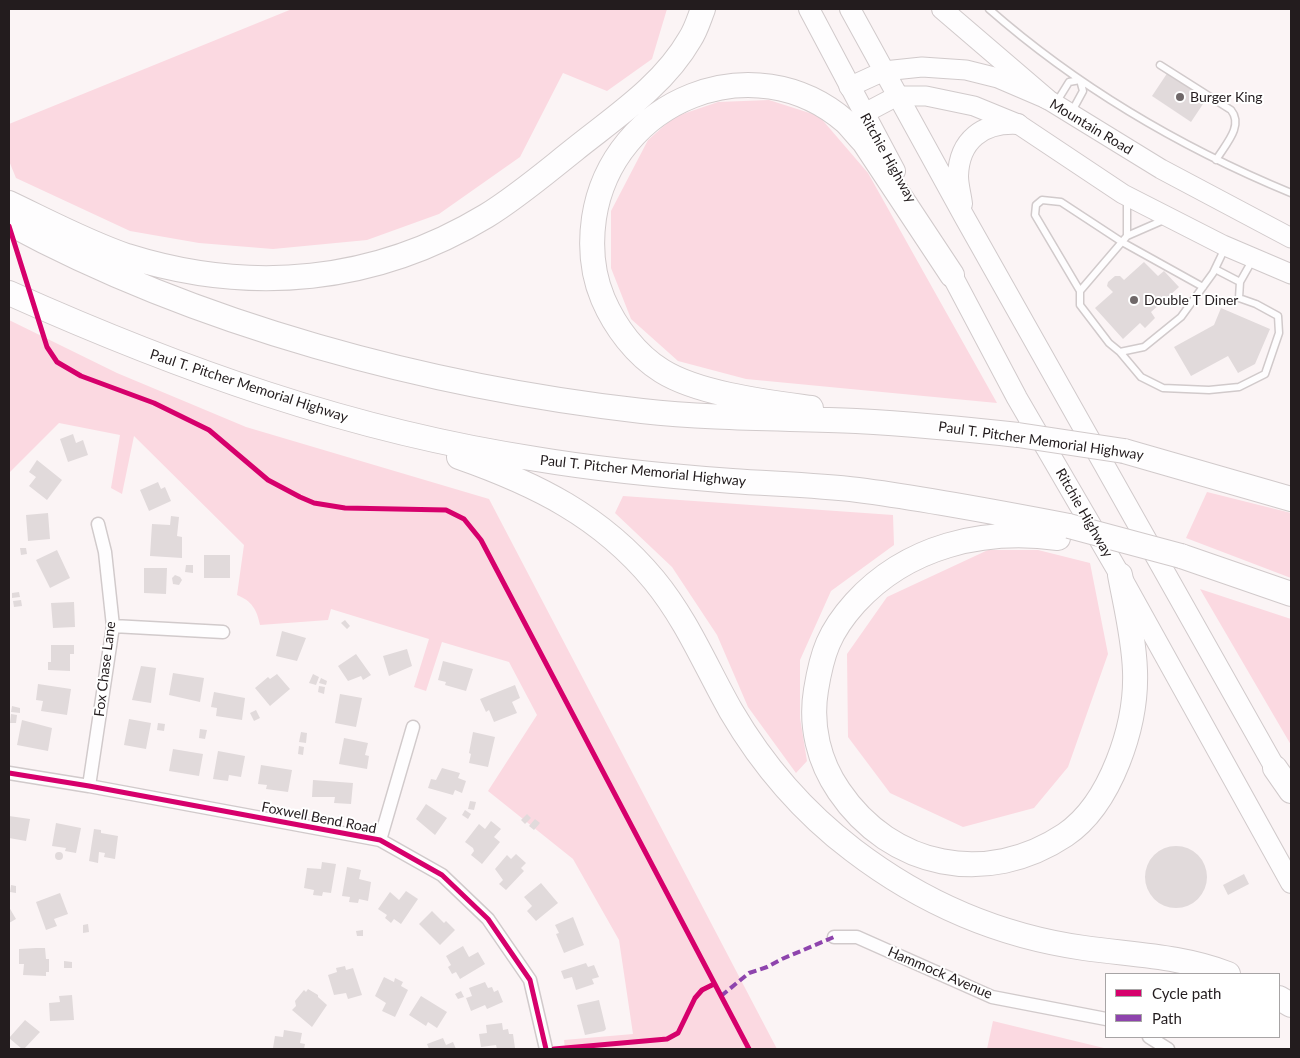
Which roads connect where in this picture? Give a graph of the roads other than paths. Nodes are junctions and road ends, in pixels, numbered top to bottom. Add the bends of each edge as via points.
1 (703, 9) edge
2 (809, 9) edge
3 (850, 9) edge
4 (942, 9) edge
5 (989, 9) edge
6 (1160, 65) dead end
7 (884, 72) junction
8 (1080, 80) junction
9 (849, 87) junction
10 (897, 96) junction
11 (1057, 106) junction
12 (863, 114) junction
13 (1018, 124) junction
14 (1216, 160) junction
15 (1291, 193) edge
16 (1128, 196) junction
17 (9, 203) edge
18 (1170, 217) junction
19 (965, 218) junction
20 (9, 223) edge
21 (1127, 236) junction
22 (1291, 238) edge
23 (1122, 242) junction
24 (1226, 246) junction
25 (1254, 258) junction
26 (1215, 269) junction
27 (1291, 274) edge
28 (952, 275) junction
29 (1240, 282) junction
30 (1203, 287) junction
31 (1080, 291) junction
32 (9, 293) edge
33 (1120, 352) junction
34 (939, 426) junction
35 (387, 429) junction
36 (1124, 451) junction
37 (1291, 488) edge
38 (1291, 499) edge
39 (98, 524) dead end
40 (1074, 534) junction
41 (1120, 575) junction
42 (1291, 594) edge
43 (113, 626) junction
44 (223, 632) dead end
45 (413, 727) dead end
46 (1275, 768) junction
47 (9, 773) edge
48 (89, 786) junction
49 (1291, 791) edge
50 (1291, 796) edge
51 (380, 840) junction
52 (1291, 883) edge
53 (834, 937) dead end
54 (1225, 973) edge
55 (1280, 999) edge
56 (1291, 1006) edge
57 (1105, 1019) edge
58 (1151, 1038) edge
59 (546, 1049) edge
60 (1168, 1049) edge

1 - 17 highway via 691,38 672,66 646,92 528,187 486,216 435,243 382,263 327,276 225,278 126,255
2 - 9 main road, Ritchie Highway
3 - 7 main road
4 - 11 main road
5 - 8 lane
6 - 14 lane via 1235,115 1236,127
7 - 9 main road, Mountain Road
7 - 10 main road
7 - 11 main road, Mountain Road via 922,67 966,70 998,78
8 - 11 lane via 1069,82
8 - 11 lane via 1084,91
8 - 14 lane
9 - 12 main road, Ritchie Highway
10 - 12 main road
10 - 13 main road via 958,101
10 - 19 main road
11 - 22 main road, Mountain Road via 1161,169
12 - 28 main road, Ritchie Highway
13 - 16 main road
13 - 19 main road via 1002,123 990,127 976,134 964,148 958,176
14 - 15 lane
16 - 18 main road
16 - 21 lane
18 - 21 lane
18 - 24 main road
19 - 46 main road
20 - 34 highway, Paul T. Pitcher Memorial Highway via 122,276 212,312 325,348 440,378 542,398 644,411
21 - 23 lane
23 - 30 lane
23 - 31 lane
23 - 31 lane via 1061,202 1042,200 1036,205 1035,215
24 - 25 main road
24 - 26 lane
25 - 27 main road
25 - 29 lane
26 - 29 lane
26 - 30 lane
28 - 34 highway via 864,142 846,122 822,106 770,88 737,86 710,90 660,111 618,153 605,176 596,205 592,243 599,290 623,334 641,355 662,371 685,383 718,392
28 - 41 main road, Ritchie Highway via 1017,398
29 - 33 lane via 1239,298 1278,316 1279,332 1265,374 1239,388 1163,388 1141,377
30 - 33 lane via 1181,317 1144,347
31 - 33 lane via 1080,305 1109,343
32 - 35 highway, Paul T. Pitcher Memorial Highway via 103,336 195,371 310,409
34 - 36 highway, Paul T. Pitcher Memorial Highway, bridge
35 - 40 highway, Paul T. Pitcher Memorial Highway via 535,459 638,473 856,490 933,500
35 - 54 highway via 509,475 548,494 584,515 620,544 654,580 681,618 730,709 755,750 777,777 817,820 893,879 943,906 1036,940 1187,962
36 - 37 highway, Paul T. Pitcher Memorial Highway
36 - 38 highway
39 - 43 street, Fox Chase Lane via 105,552
40 - 41 highway via 994,536 958,541 894,569 844,614 827,642 815,699 814,725 830,778 850,807 873,830 899,848 928,859 965,864 1000,863 1035,851 1066,834 1092,808 1110,780 1124,745 1132,703 1135,673
40 - 42 highway, Paul T. Pitcher Memorial Highway, bridge via 1181,556
41 - 52 main road, Ritchie Highway
43 - 44 street
43 - 48 street, Fox Chase Lane
45 - 51 street
46 - 49 highway
46 - 50 main road
47 - 48 street, Foxwell Bend Road
48 - 51 street, Foxwell Bend Road
51 - 59 street, Foxwell Bend Road via 442,875 488,919 530,980
53 - 57 street, Hammock Avenue via 857,937 992,997
55 - 56 highway
58 - 60 street

